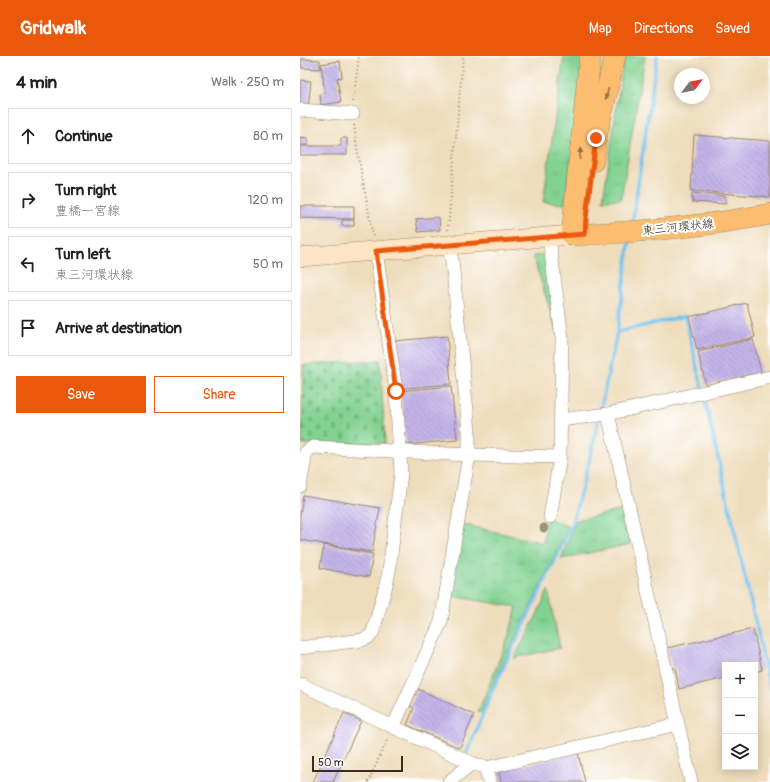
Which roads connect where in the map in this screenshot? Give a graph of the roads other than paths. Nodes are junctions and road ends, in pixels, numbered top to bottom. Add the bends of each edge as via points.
1 (590, 56) edge
2 (615, 56) edge
3 (300, 110) edge
4 (353, 114) road end
5 (770, 214) edge
6 (579, 234) junction
7 (549, 237) junction
8 (448, 244) junction
9 (376, 251) junction
10 (300, 257) edge
11 (770, 377) edge
12 (608, 414) junction
13 (560, 420) junction
14 (399, 452) junction
15 (469, 455) junction
16 (560, 457) junction
17 (300, 486) edge
18 (550, 517) dead end
19 (300, 648) edge
20 (300, 684) edge
21 (678, 724) junction
22 (393, 727) junction
23 (472, 763) junction
24 (486, 768) junction
25 (449, 782) edge
26 (489, 782) edge
27 (691, 782) edge

6 -> 1 main road
2 -> 6 main road via 596,138 586,218
3 - 4 street
5 - 6 main road, 東三河環状線 via 732,222 659,230
6 - 7 main road
7 - 8 main road
7 - 13 street via 562,338
8 - 9 main road
8 - 15 street via 452,261 469,431
9 - 10 main road
9 - 14 street via 396,391
11 - 12 street
12 - 13 street
12 - 21 street
13 - 16 street
14 - 15 street
14 - 17 street via 313,447 306,452
14 - 19 street via 401,473 388,571 373,632 362,640
15 - 16 street
15 - 22 street via 441,622
16 - 18 street
20 - 22 street
21 - 24 street
21 - 27 street
22 - 23 street
23 - 24 street
23 - 25 street
24 - 26 street

